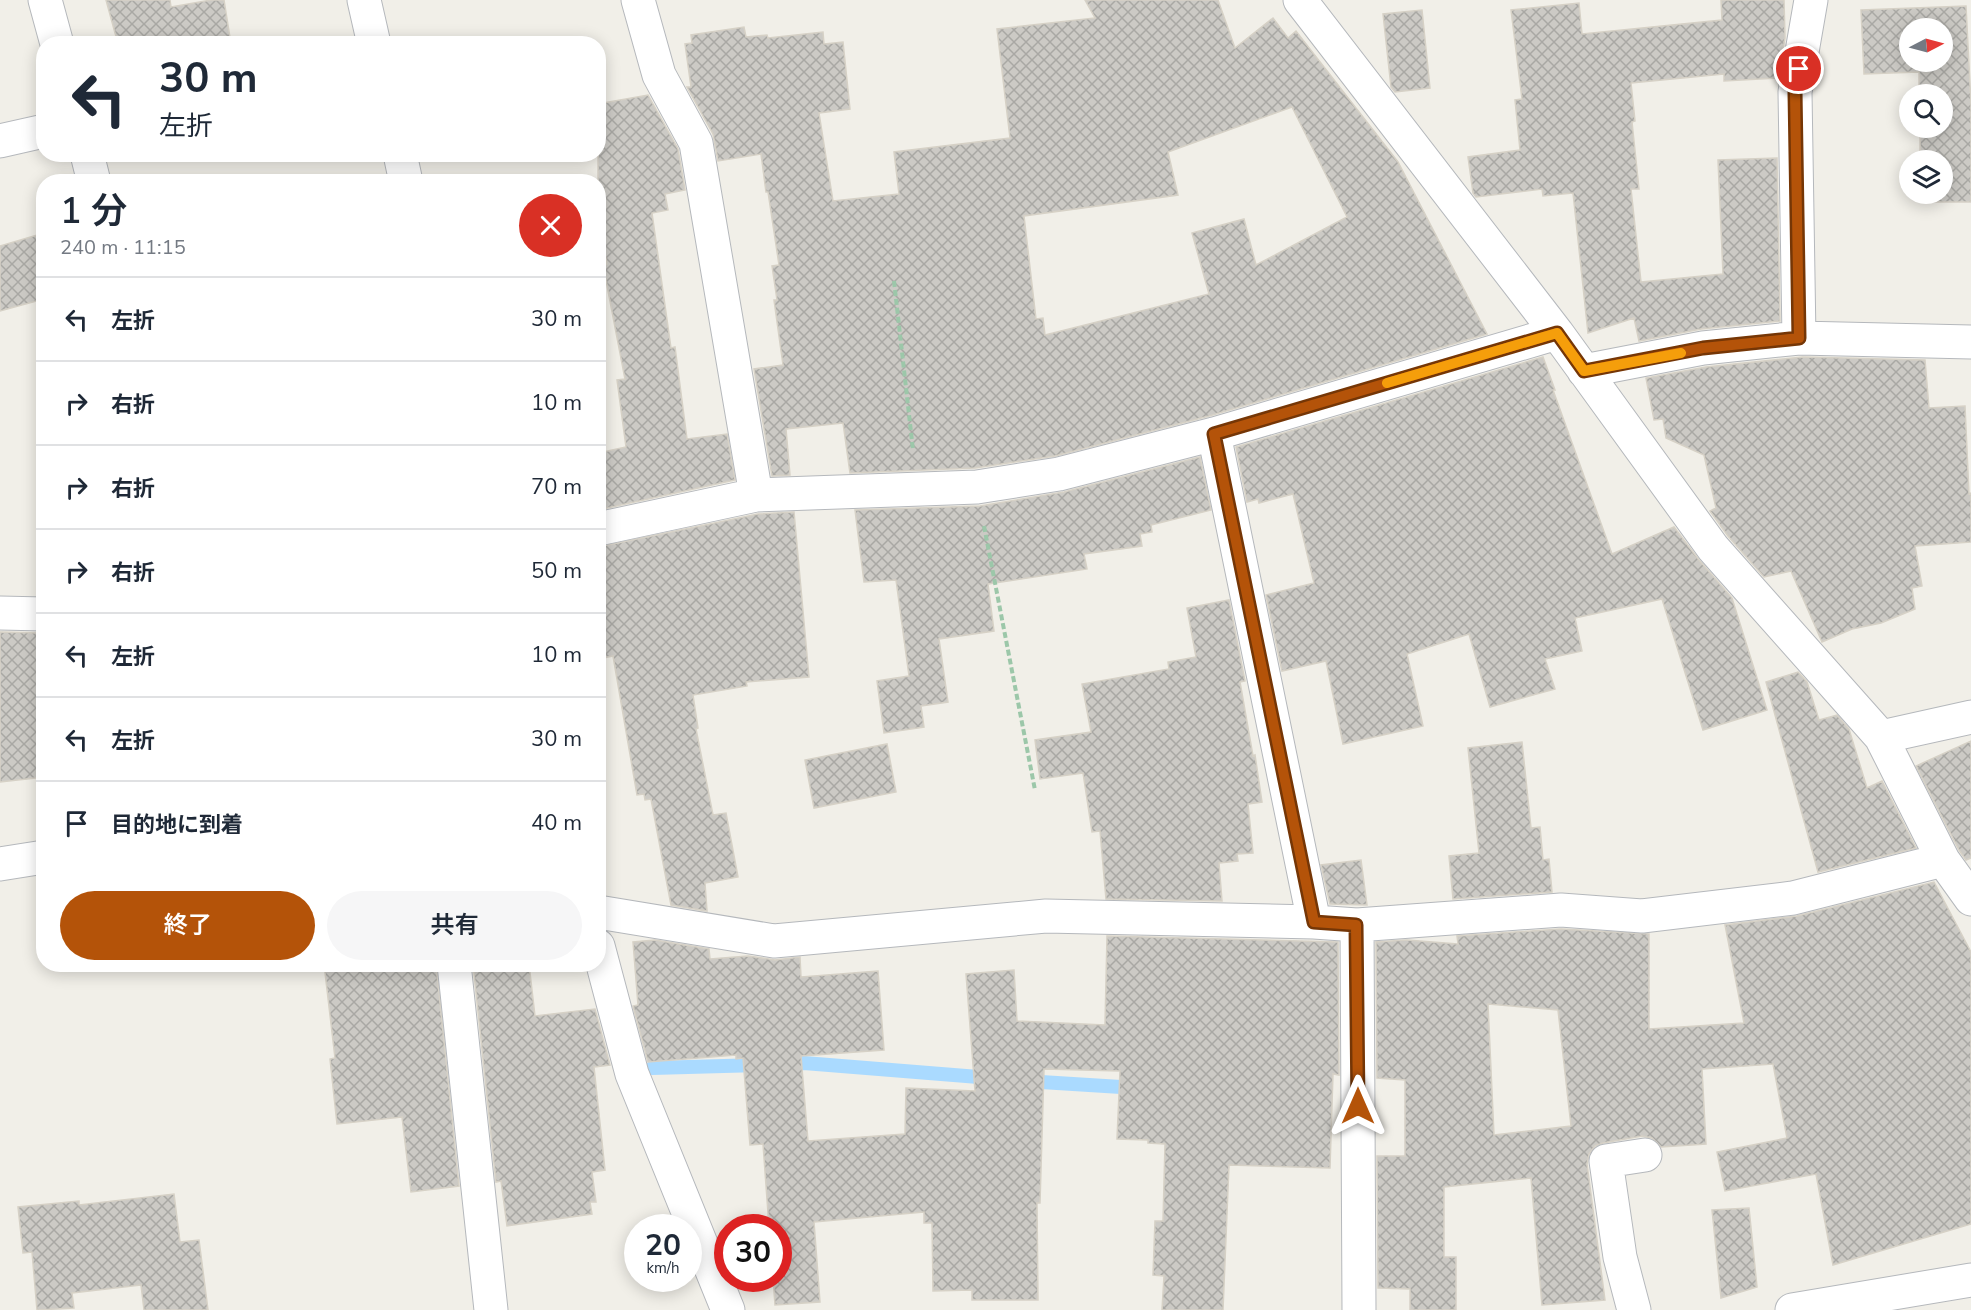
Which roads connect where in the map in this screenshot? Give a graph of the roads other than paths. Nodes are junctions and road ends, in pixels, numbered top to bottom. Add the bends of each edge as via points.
1 (45, 0) edge
2 (364, 0) edge
3 (638, 0) edge
4 (1300, 0) edge
5 (1810, 0) edge
6 (55, 36) edge
7 (372, 36) edge
8 (36, 133) edge
9 (0, 141) edge
10 (1557, 333) junction
11 (1799, 338) junction
12 (1971, 342) edge
13 (1584, 371) junction
14 (1214, 434) junction
15 (756, 495) junction
16 (606, 527) edge
17 (0, 613) edge
18 (36, 614) edge
19 (1971, 717) edge
20 (1881, 737) junction
21 (36, 858) edge
22 (1942, 860) junction
23 (0, 864) edge
24 (1971, 899) edge
25 (606, 913) edge
26 (1314, 922) junction
27 (1356, 925) junction
28 (455, 972) edge
29 (605, 972) edge
30 (1645, 1155) dead end
31 (1971, 1280) edge
32 (490, 1310) edge
33 (728, 1310) edge
34 (1359, 1310) edge
35 (1634, 1310) edge
36 (1792, 1310) edge

1 - 6 street
2 - 7 street
3 - 15 street via 659,75 696,143
4 - 10 street
5 - 11 street via 1795,92
8 - 9 street
10 - 13 street
10 - 14 street
11 - 12 street
11 - 13 street via 1703,348
13 - 20 street via 1713,548
14 - 15 street via 1059,474 977,487
14 - 26 street
15 - 16 street
17 - 18 street
19 - 20 street
20 - 22 street
21 - 23 street
22 - 24 street
22 - 27 street via 1793,898 1642,916 1561,910
25 - 26 street via 774,941 1046,916
26 - 27 street
27 - 34 street
28 - 32 street
29 - 33 street via 632,1074
30 - 35 street via 1606,1161 1620,1257
31 - 36 street

